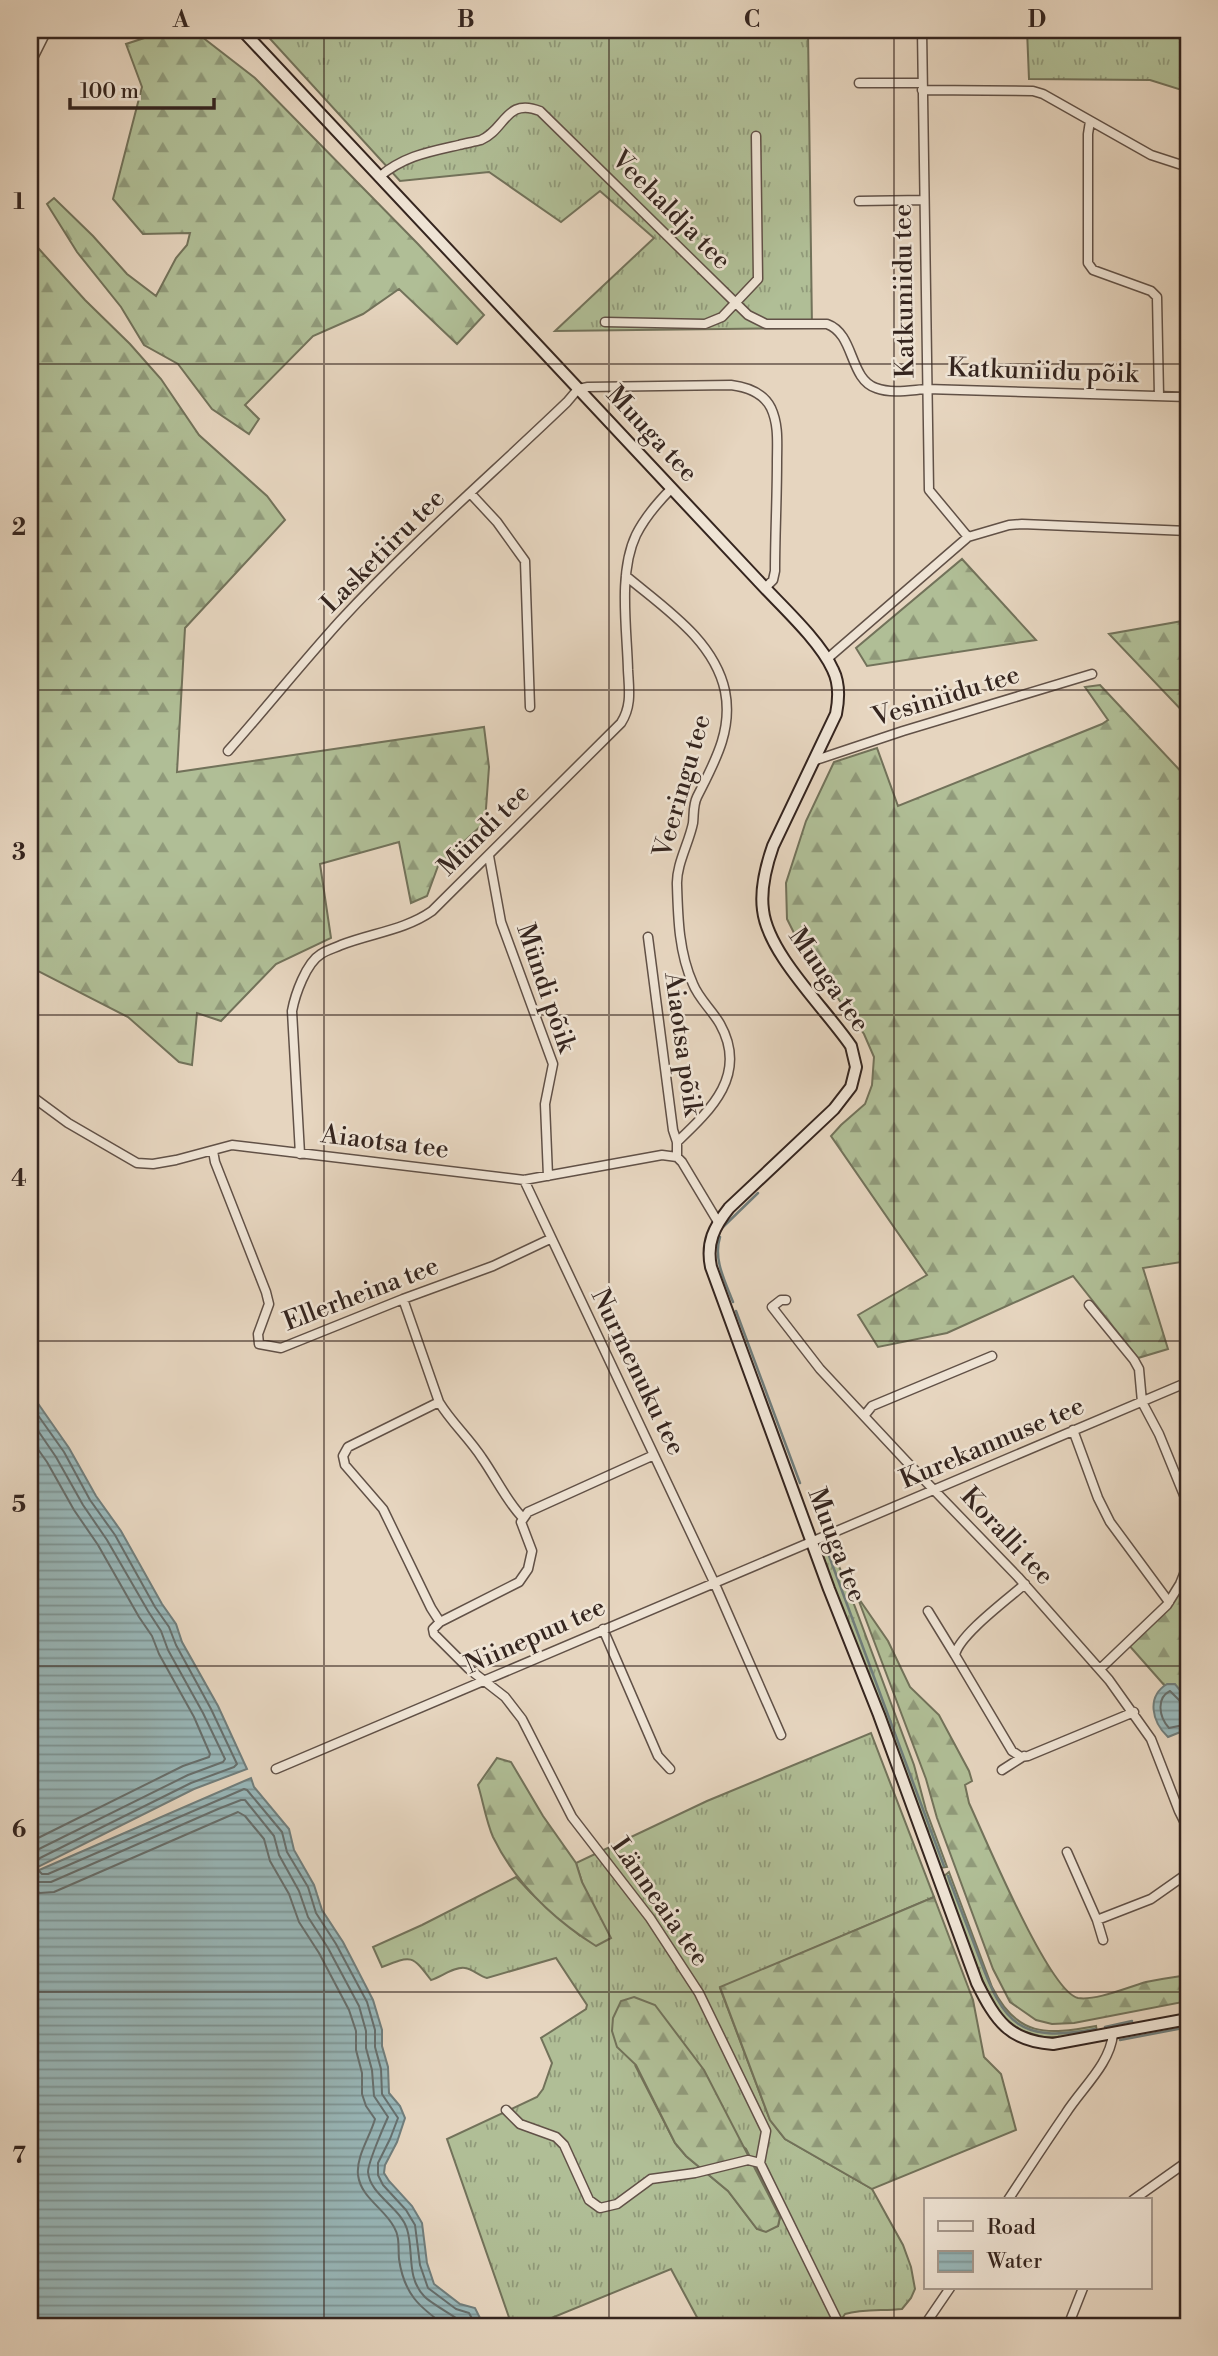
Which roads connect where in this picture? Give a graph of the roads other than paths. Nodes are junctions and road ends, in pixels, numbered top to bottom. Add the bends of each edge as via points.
1 (47, 30) edge
2 (242, 30) edge
3 (922, 30) edge
4 (30, 64) edge
5 (859, 83) dead end
6 (922, 87) junction
7 (1090, 121) junction
8 (756, 136) dead end
9 (1188, 167) edge
10 (379, 177) junction
11 (924, 200) junction
12 (859, 201) dead end
13 (736, 303) junction
14 (605, 322) dead end
15 (578, 389) junction
16 (927, 389) junction
17 (1159, 396) junction
18 (1188, 397) edge
19 (672, 488) junction
20 (471, 494) junction
21 (1188, 531) edge
22 (968, 537) junction
23 (626, 576) junction
24 (765, 588) junction
25 (827, 659) junction
26 (1093, 674) dead end
27 (530, 707) dead end
28 (228, 751) dead end
29 (813, 761) junction
30 (489, 856) junction
31 (648, 937) dead end
32 (30, 1095) edge
33 (677, 1142) junction
34 (213, 1151) junction
35 (300, 1154) junction
36 (677, 1157) junction
37 (548, 1175) junction
38 (524, 1180) junction
39 (718, 1222) junction
40 (550, 1239) junction
41 (403, 1299) junction
42 (786, 1300) dead end
43 (1089, 1305) dead end
44 (992, 1356) dead end
45 (1188, 1382) edge
46 (439, 1402) junction
47 (1142, 1402) junction
48 (864, 1416) junction
49 (1073, 1430) junction
50 (654, 1455) junction
51 (935, 1490) junction
52 (1188, 1505) edge
53 (522, 1517) junction
54 (812, 1543) junction
55 (1188, 1564) edge
56 (714, 1582) junction
57 (1025, 1584) junction
58 (1169, 1602) junction
59 (929, 1611) dead end
60 (440, 1622) junction
61 (603, 1629) junction
62 (955, 1655) junction
63 (1100, 1669) junction
64 (485, 1681) junction
65 (1134, 1712) junction
66 (780, 1735) dead end
67 (1024, 1756) junction
68 (276, 1769) dead end
69 (670, 1769) dead end
70 (1002, 1770) dead end
71 (1188, 1829) edge
72 (1067, 1852) dead end
73 (1188, 1873) edge
74 (1097, 1920) junction
75 (1103, 1940) dead end
76 (1188, 2019) edge
77 (1113, 2034) junction
78 (506, 2110) dead end
79 (1188, 2161) edge
80 (760, 2163) junction
81 (1009, 2198) edge
82 (1136, 2198) edge
83 (949, 2290) edge
84 (1082, 2290) edge
85 (841, 2326) edge
86 (924, 2326) edge
87 (1068, 2326) edge

1 - 4 street
2 - 10 street, Muuga tee
3 - 6 street, Katkuniidu tee
5 - 6 street
6 - 7 street via 1033,90
6 - 11 street, Katkuniidu tee
7 - 9 street via 1151,155
7 - 17 street via 1088,263 1093,271 1157,297
8 - 13 street via 758,279
10 - 13 street, Veehaldja tee via 394,164 423,153 481,140 514,110 531,107
10 - 15 street, Muuga tee
11 - 12 street
11 - 16 street, Katkuniidu tee
13 - 14 street via 722,317 705,324
13 - 16 street, Veehaldja tee via 766,324 835,327 863,378 874,388
15 - 19 street, Muuga tee
15 - 20 street, Lasketiiru tee
15 - 24 street via 743,386 765,399 776,425 777,461 775,571
16 - 17 street, Katkuniidu põik
16 - 22 street, Katkuniidu tee via 929,490
17 - 18 street, Katkuniidu põik
19 - 23 street, Mündi tee via 636,535
19 - 24 street, Muuga tee
20 - 27 street via 525,561
20 - 28 street, Lasketiiru tee via 340,622
21 - 22 street via 1022,524
22 - 25 street
23 - 30 street, Mündi tee via 626,716
23 - 33 street, Veeringu tee via 692,634 714,661 726,694 725,731 716,762 695,800 677,880 681,951 694,987 726,1038 731,1069 715,1102
24 - 25 street, Muuga tee
25 - 29 street, Muuga tee via 839,700
26 - 29 street, Vesiniidu tee
29 - 39 street, Muuga tee via 766,864 763,912 771,940 851,1046 855,1075 834,1109
30 - 35 street, Mündi tee via 418,920 359,938 314,959 295,994 292,1011
30 - 37 street, Mündi põik via 501,922 553,1063 545,1104
31 - 33 street, Aiaotsa põik
32 - 34 street, Aiaotsa tee via 137,1163
33 - 36 street, Aiaotsa põik
34 - 35 street, Aiaotsa tee via 232,1145
34 - 41 street, Ellerheina tee via 269,1304 259,1344 281,1348
35 - 38 street, Aiaotsa tee
36 - 37 street, Aiaotsa tee via 662,1155
36 - 39 street
37 - 38 street, Aiaotsa tee
38 - 40 street, Nurmenuku tee
39 - 54 street, Muuga tee via 709,1246 711,1267
40 - 41 street, Ellerheina tee
40 - 50 street, Nurmenuku tee
41 - 46 street
42 - 48 street, Koralli tee via 772,1307 778,1317
43 - 47 street via 1139,1369
44 - 48 street via 872,1406
45 - 47 street, Kurekannuse tee
46 - 53 street
46 - 60 street via 348,1447 343,1456 345,1465 383,1509
47 - 49 street, Kurekannuse tee
47 - 52 street
48 - 51 street, Koralli tee
49 - 51 street, Kurekannuse tee
49 - 58 street via 1110,1522
50 - 53 street
50 - 56 street, Nurmenuku tee
51 - 54 street, Kurekannuse tee
51 - 57 street, Koralli tee
53 - 60 street via 532,1551 519,1582
54 - 56 street, Niinepuu tee
54 - 77 street, Muuga tee via 989,2008 1007,2029 1041,2043
55 - 58 street
56 - 61 street, Niinepuu tee
56 - 66 street, Nurmenuku tee
57 - 62 street via 975,1628
57 - 63 street, Koralli tee
58 - 63 street
59 - 62 street
60 - 64 street, Länneaia tee via 434,1634
61 - 64 street, Niinepuu tee
61 - 69 street via 662,1763
62 - 67 street via 1012,1751
63 - 65 street, Koralli tee
64 - 68 street, Niinepuu tee
64 - 80 street, Länneaia tee via 522,1720 572,1817 650,1918 699,1993 766,2131
65 - 67 street
65 - 71 street, Koralli tee via 1151,1739
67 - 70 street
72 - 74 street
73 - 74 street via 1151,1899
74 - 75 street
76 - 77 street, Muuga tee
77 - 81 street via 1106,2058
78 - 80 street via 520,2124 556,2137 564,2145 589,2200 600,2208 617,2204 651,2179 748,2160
79 - 82 street
80 - 85 street
83 - 86 street
84 - 87 street

